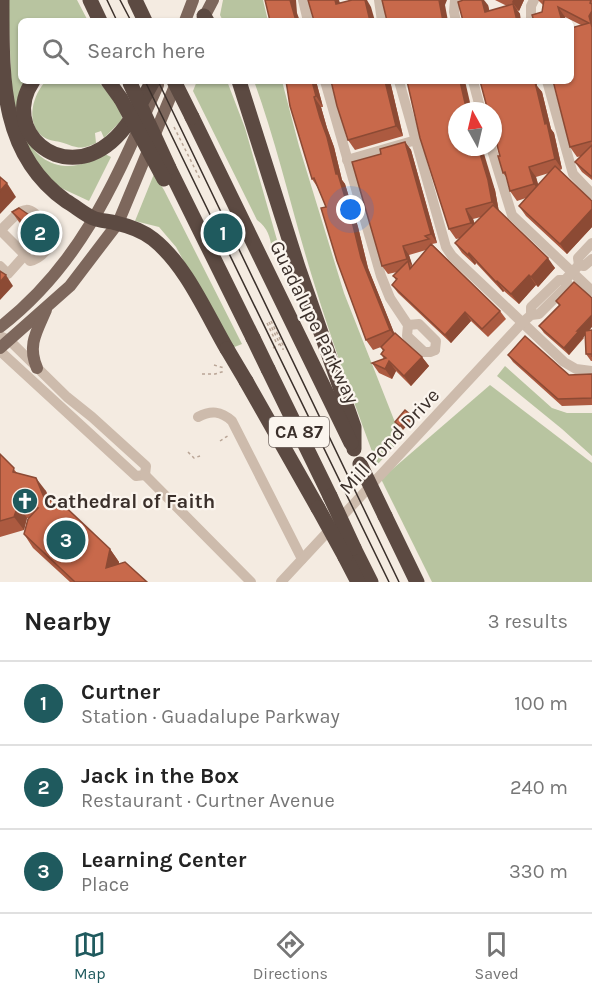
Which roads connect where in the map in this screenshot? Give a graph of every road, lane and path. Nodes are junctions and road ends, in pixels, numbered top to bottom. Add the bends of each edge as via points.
1 (2, 0) edge
2 (90, 0) edge
3 (135, 0) edge
4 (213, 0) edge
5 (303, 0) edge
6 (379, 0) edge
7 (455, 0) edge
8 (534, 0) edge
9 (191, 1) edge
10 (99, 18) edge
11 (144, 18) edge
12 (186, 18) edge
13 (203, 18) edge
14 (204, 18) edge
15 (307, 18) edge
16 (382, 18) edge
17 (455, 18) edge
18 (531, 18) edge
19 (32, 84) edge
20 (110, 84) edge
21 (130, 84) edge
22 (151, 84) edge
23 (159, 84) edge
24 (175, 84) edge
25 (177, 84) edge
26 (240, 84) edge
27 (327, 84) edge
28 (400, 84) edge
29 (474, 84) edge
30 (548, 84) edge
31 (479, 102) edge
32 (174, 127) dead end
33 (416, 140) junction
34 (494, 156) edge
35 (347, 160) junction
36 (166, 173) junction
37 (200, 179) dead end
38 (592, 194) edge
39 (94, 218) junction
40 (118, 223) junction
41 (0, 231) edge
42 (592, 243) edge
43 (25, 255) junction
44 (592, 259) edge
45 (0, 266) edge
46 (572, 273) junction
47 (592, 291) edge
48 (48, 306) junction
49 (269, 322) junction
50 (522, 323) junction
51 (408, 325) junction
52 (0, 327) edge
53 (2, 344) edge
54 (278, 345) dead end
55 (214, 365) dead end
56 (37, 368) junction
57 (228, 369) dead end
58 (592, 371) edge
59 (198, 417) dead end
60 (232, 434) dead end
61 (220, 441) dead end
62 (354, 449) junction
63 (188, 452) dead end
64 (200, 456) dead end
65 (145, 475) junction
66 (350, 553) junction
67 (302, 559) junction
68 (251, 582) edge
69 (281, 582) edge
70 (358, 582) edge
71 (371, 582) edge
72 (417, 582) edge

1 - 39 highway via 3,102 9,132 22,160 42,184
2 - 10 highway
3 - 11 highway
4 - 14 main road
5 - 15 street
6 - 16 street
7 - 17 street
8 - 18 street
9 - 12 main road
9 - 13 main road
19 - 22 highway via 24,105 31,135 48,152 74,158 99,150 119,134
20 - 36 highway, bridge
21 - 36 highway, CA 87, bridge
23 - 39 main road via 117,178
24 - 40 main road
25 - 62 highway, Guadalupe Parkway / CA 87, bridge
26 - 62 highway via 354,427
27 - 35 street
28 - 33 street
29 - 31 street
30 - 38 street via 573,174
32 - 37 path
33 - 35 street
33 - 50 street via 446,247
34 - 46 street via 512,215
35 - 51 street via 381,276
36 - 66 highway, CA 87, bridge via 180,193 330,496
39 - 40 highway
39 - 52 main road via 52,278
40 - 48 main road via 70,286
40 - 66 highway, bridge via 151,237 169,254 318,508
41 - 43 street
41 - 43 street via 26,208 56,233 35,260 30,261
42 - 46 street, Mill Pond Drive via 578,258
43 - 45 street via 8,274
44 - 46 street, Mill Pond Drive
46 - 47 street
46 - 50 street, Mill Pond Drive via 531,307 531,315
48 - 53 main road
48 - 56 main road via 32,347
49 - 49 path via 283,350 283,345
49 - 54 path
50 - 58 street via 564,362
50 - 67 street, Mill Pond Drive
51 - 51 street via 419,324 436,341 438,353 426,353 407,336
53 - 56 street
53 - 65 street via 136,476
55 - 57 path
56 - 65 street via 146,466
59 - 67 street via 213,412 232,421
60 - 61 path
62 - 72 highway, Guadalupe Parkway / CA 87, bridge
63 - 64 path via 194,458
65 - 68 street
66 - 70 highway
66 - 71 highway, CA 87
67 - 69 street, Mill Pond Drive

